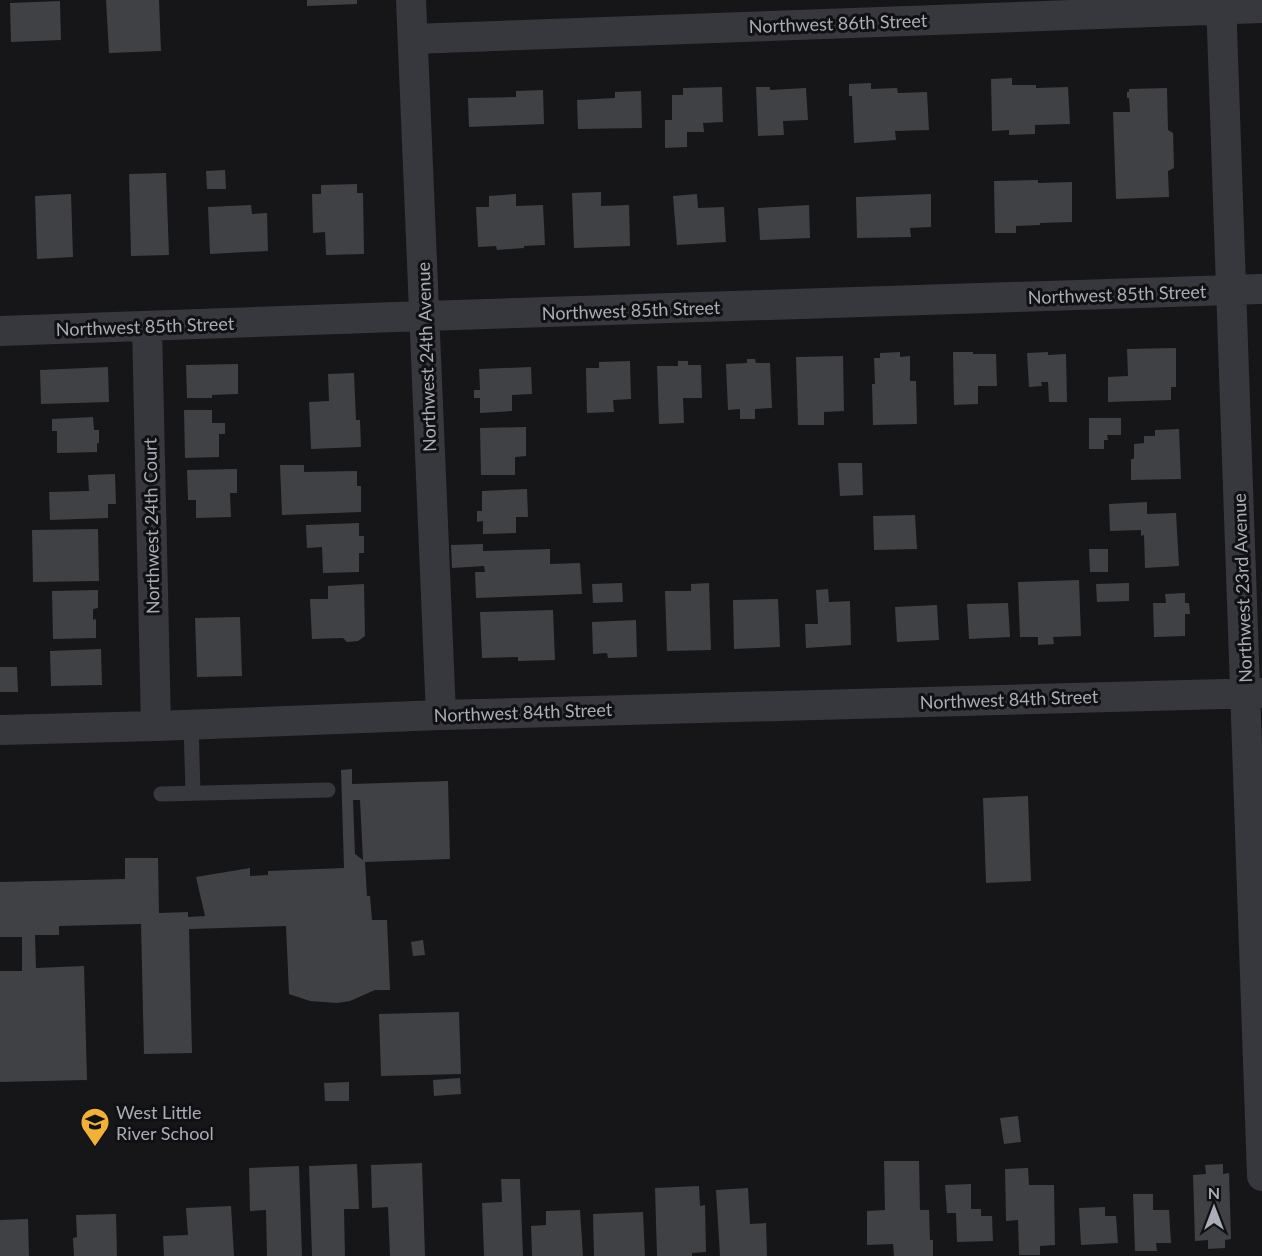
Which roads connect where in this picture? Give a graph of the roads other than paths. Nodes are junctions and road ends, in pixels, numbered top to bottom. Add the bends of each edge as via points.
1 (411, 0) edge
2 (1222, 5) edge
3 (1262, 8) edge
4 (413, 39) junction
5 (1262, 289) edge
6 (1232, 290) junction
7 (425, 316) junction
8 (147, 326) junction
9 (0, 332) edge
10 (1254, 693) edge
11 (441, 715) junction
12 (191, 724) junction
13 (156, 726) junction
14 (0, 730) edge
15 (328, 790) dead end
16 (193, 793) junction
17 (161, 794) dead end
18 (1261, 1100) edge
19 (1262, 1176) edge

1 - 4 street, Northwest 24th Avenue
2 - 3 street, Northwest 86th Street
2 - 4 street, Northwest 86th Street
2 - 6 street, Northwest 23rd Avenue
4 - 7 street, Northwest 24th Avenue
5 - 6 street, Northwest 85th Street
6 - 7 street, Northwest 85th Street
6 - 10 street, Northwest 23rd Avenue
7 - 8 street, Northwest 85th Street
7 - 11 street, Northwest 24th Avenue
8 - 9 street, Northwest 85th Street
8 - 13 street, Northwest 24th Court
10 - 11 street, Northwest 84th Street
10 - 18 street, Northwest 23rd Avenue
11 - 12 street, Northwest 84th Street
12 - 13 street, Northwest 84th Street
12 - 16 lane
13 - 14 street, Northwest 84th Street
15 - 16 lane
16 - 17 lane
18 - 19 street, Northwest 23rd Avenue

